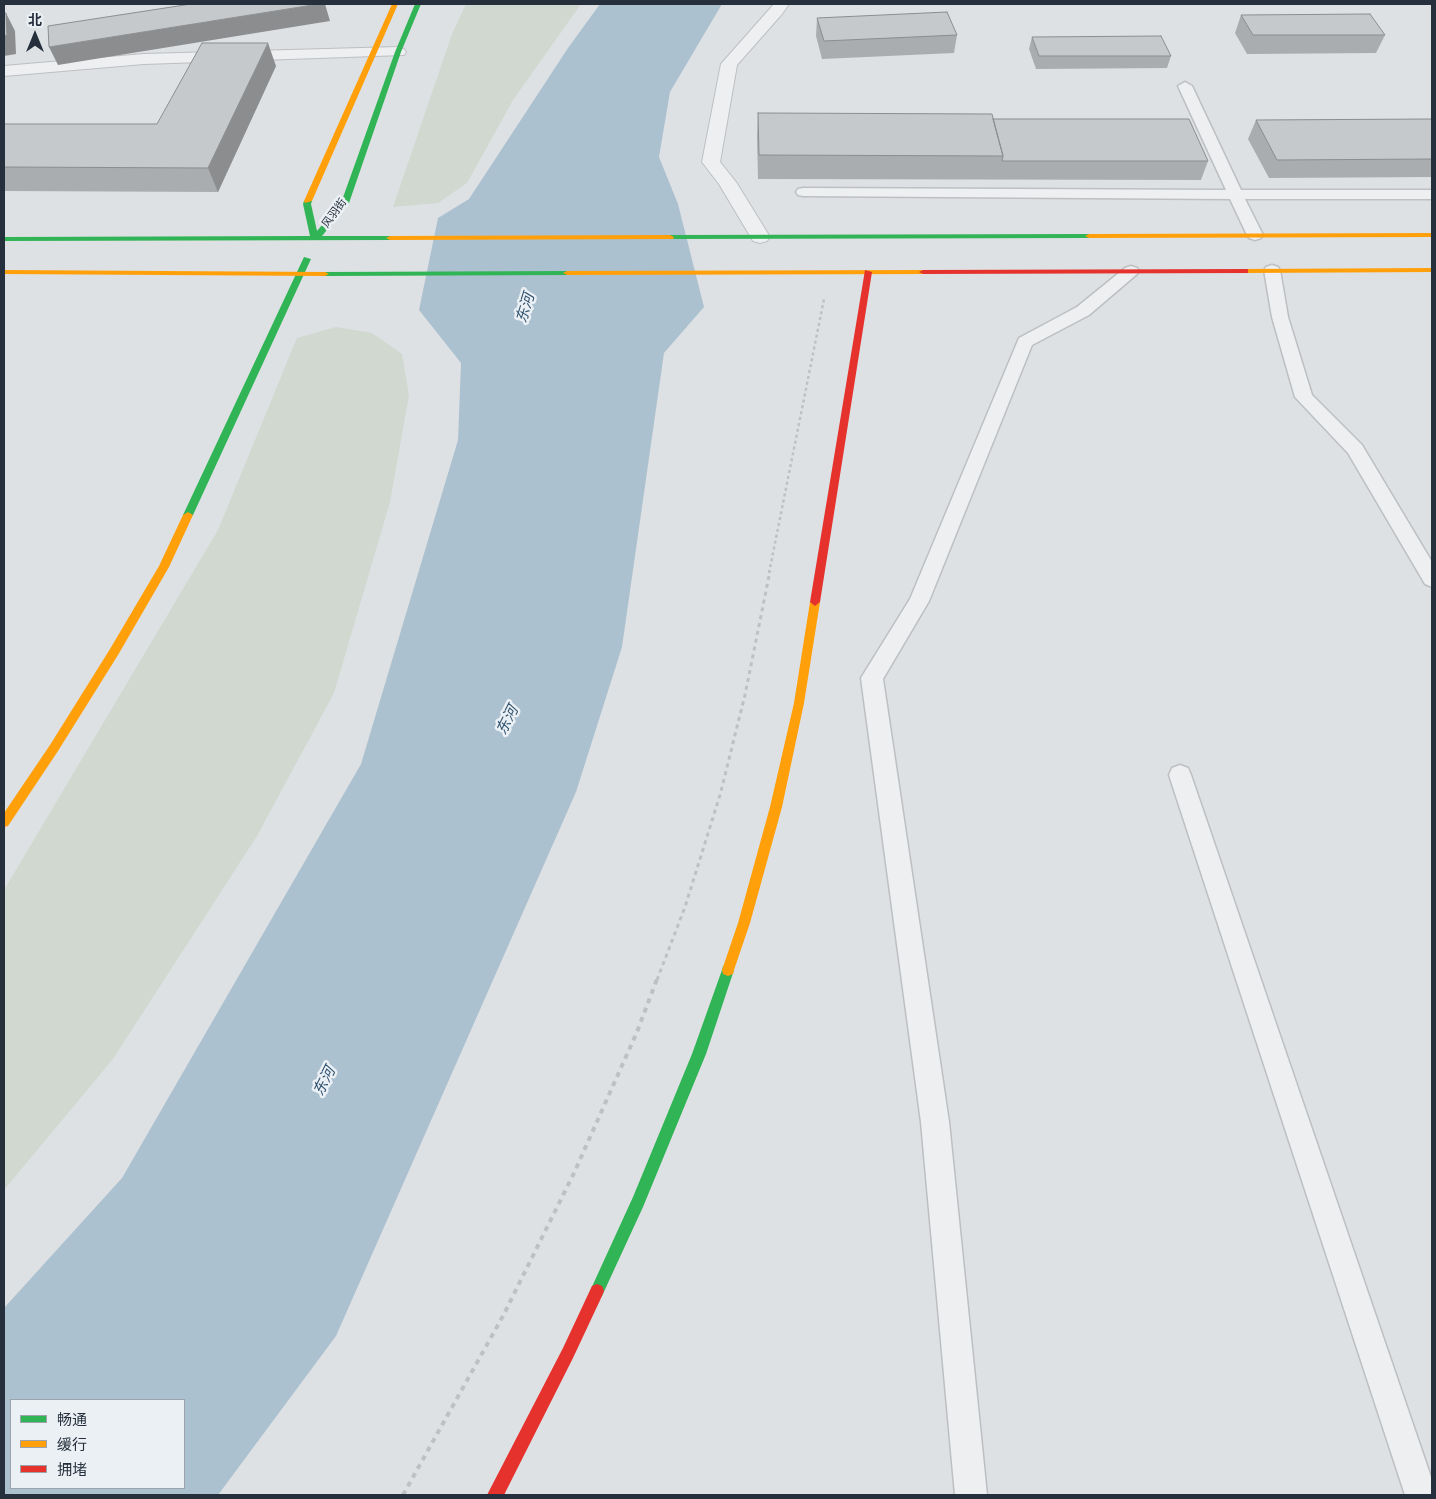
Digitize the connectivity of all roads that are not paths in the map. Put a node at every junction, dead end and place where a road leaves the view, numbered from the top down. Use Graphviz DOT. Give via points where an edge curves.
graph roads {
  1 [pos="395,4"];
  2 [pos="418,4"];
  3 [pos="781,4"];
  4 [pos="373,52"];
  5 [pos="398,52"];
  6 [pos="4,72"];
  7 [pos="1185,86"];
  8 [pos="803,192"];
  9 [pos="1234,194"];
  10 [pos="1432,195"];
  11 [pos="1255,235"];
  12 [pos="1432,235"];
  13 [pos="760,237"];
  14 [pos="4,239"];
  15 [pos="315,239"];
  16 [pos="1272,270"];
  17 [pos="1432,270"];
  18 [pos="1131,271"];
  19 [pos="4,272"];
  20 [pos="868,272"];
  21 [pos="301,274"];
  22 [pos="1432,578"];
  23 [pos="1180,775"];
  24 [pos="4,822"];
  25 [pos="495,1495"];
  26 [pos="972,1495"];
  27 [pos="1421,1495"];
  1 -- 4 [label="street, 风羽街"];
  2 -- 5 [label="street, 风羽街"];
  3 -- 13 [label="street" via="729,64 711,162"];
  4 -- 5 [label="street"];
  4 -- 6 [label="street" via="144,59"];
  4 -- 15 [label="street, 风羽街" via="307,204"];
  5 -- 15 [label="street, 风羽街" via="345,203"];
  7 -- 9 [label="lane"];
  8 -- 9 [label="lane"];
  9 -- 10 [label="lane"];
  9 -- 11 [label="lane"];
  11 -- 12 [label="street"];
  11 -- 13 [label="street"];
  13 -- 15 [label="street"];
  14 -- 15 [label="street"];
  15 -- 21 [label="street"];
  16 -- 17 [label="street"];
  16 -- 18 [label="street"];
  16 -- 22 [label="lane" via="1280,317 1304,397 1355,449"];
  18 -- 20 [label="street"];
  18 -- 26 [label="lane" via="1083,311 1025,342 919,600 872,678 935,1122"];
  19 -- 21 [label="street"];
  20 -- 21 [label="street"];
  20 -- 25 [label="street" via="799,703 776,807 744,923 699,1054 638,1202 568,1353"];
  21 -- 24 [label="street" via="164,567 54,748"];
  23 -- 27 [label="lane"];
}
